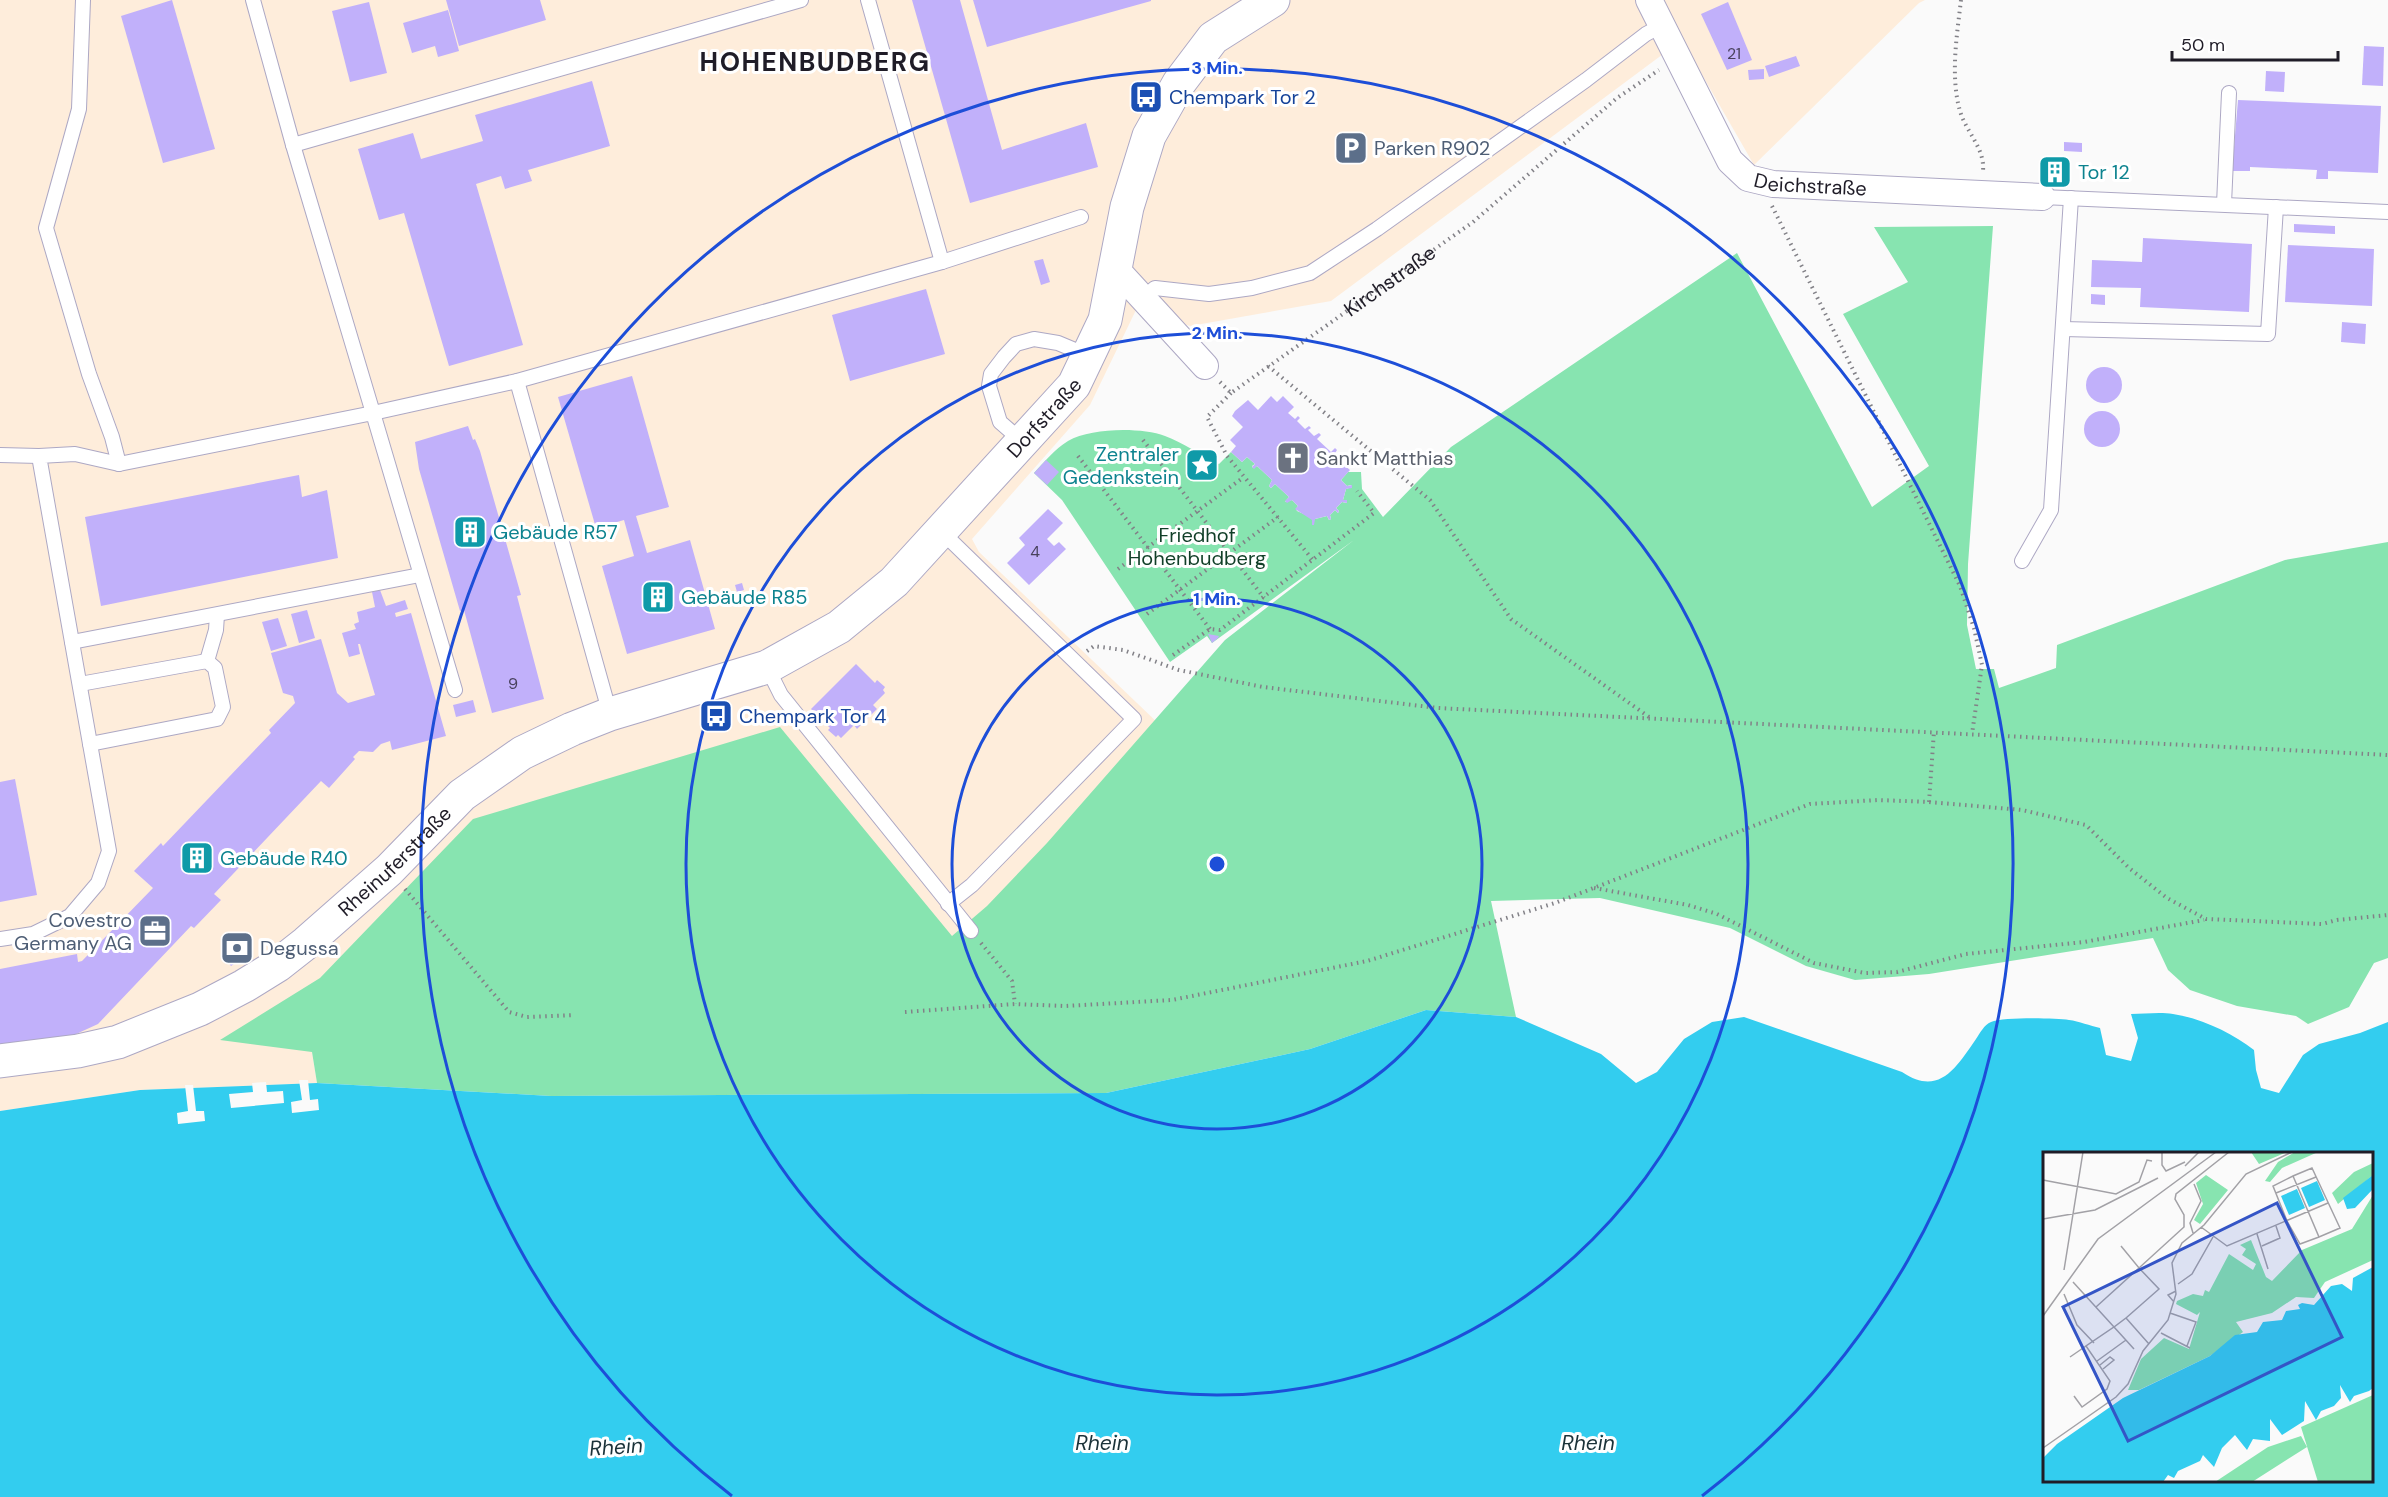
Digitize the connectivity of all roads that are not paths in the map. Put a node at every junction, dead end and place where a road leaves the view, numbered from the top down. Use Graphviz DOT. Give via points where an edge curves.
graph roads {
  1 [pos="83,0"];
  2 [pos="253,0"];
  3 [pos="801,0"];
  4 [pos="868,0"];
  5 [pos="1273,0"];
  6 [pos="1649,0"];
  7 [pos="1661,26"];
  8 [pos="2229,93"];
  9 [pos="293,146"];
  10 [pos="2042,197"];
  11 [pos="2071,198"];
  12 [pos="2224,204"];
  13 [pos="2276,207"];
  14 [pos="2388,212"];
  15 [pos="1081,217"];
  16 [pos="942,262"];
  17 [pos="1116,269"];
  18 [pos="1143,298"];
  19 [pos="2063,329"];
  20 [pos="1089,356"];
  21 [pos="1205,366"];
  22 [pos="517,381"];
  23 [pos="373,413"];
  24 [pos="1023,442"];
  25 [pos="0,455"];
  26 [pos="39,456"];
  27 [pos="119,464"];
  28 [pos="941,531"];
  29 [pos="2022,561"];
  30 [pos="420,575"];
  31 [pos="217,615"];
  32 [pos="72,642"];
  33 [pos="207,661"];
  34 [pos="767,667"];
  35 [pos="80,684"];
  36 [pos="455,690"];
  37 [pos="656,700"];
  38 [pos="610,714"];
  39 [pos="90,744"];
  40 [pos="948,904"];
  41 [pos="971,931"];
  42 [pos="0,939"];
  43 [pos="0,1061"];
  1 -- 27 [label="lane" via="79,109 46,228"];
  2 -- 9 [label="lane"];
  3 -- 9 [label="lane"];
  4 -- 16 [label="lane"];
  5 -- 17 [label="street, Dorfstraße" via="1213,38 1179,83 1149,136 1126,207"];
  6 -- 7 [label="street, Deichstraße"];
  7 -- 10 [label="street, Deichstraße" via="1730,161 1748,178 1773,184"];
  7 -- 18 [label="lane" via="1310,273 1209,294 1155,288"];
  8 -- 12 [label="lane"];
  9 -- 23 [label="lane"];
  10 -- 11 [label="lane"];
  11 -- 12 [label="lane"];
  11 -- 19 [label="lane"];
  12 -- 13 [label="lane"];
  13 -- 14 [label="lane"];
  13 -- 19 [label="lane" via="2268,334"];
  15 -- 16 [label="lane"];
  16 -- 22 [label="lane"];
  17 -- 18 [label="street"];
  17 -- 20 [label="street, Dorfstraße" via="1105,320"];
  18 -- 21 [label="street"];
  19 -- 29 [label="lane" via="2051,510"];
  20 -- 24 [label="street, Dorfstraße" via="1074,385"];
  20 -- 24 [label="lane" via="1058,343 1034,339 1017,344 1004,357 991,374 989,386 1000,422"];
  22 -- 23 [label="lane"];
  22 -- 38 [label="lane"];
  23 -- 27 [label="lane"];
  23 -- 30 [label="lane"];
  24 -- 28 [label="street, Dorfstraße"];
  25 -- 26 [label="lane"];
  26 -- 27 [label="lane" via="75,454"];
  26 -- 32 [label="lane"];
  28 -- 34 [label="street, Dorfstraße" via="894,582 839,627"];
  28 -- 40 [label="lane" via="1134,719 972,885"];
  30 -- 31 [label="lane"];
  30 -- 36 [label="lane"];
  31 -- 32 [label="lane"];
  31 -- 33 [label="lane"];
  32 -- 35 [label="lane"];
  33 -- 35 [label="lane"];
  33 -- 39 [label="lane" via="215,668 223,707 218,719"];
  34 -- 37 [label="street, Dorfstraße"];
  34 -- 40 [label="lane" via="781,695"];
  35 -- 39 [label="lane"];
  37 -- 38 [label="street, Rheinuferstraße"];
  38 -- 43 [label="street, Rheinuferstraße" via="522,753 462,795 389,870 306,943 244,986 200,1009 118,1042"];
  39 -- 42 [label="lane" via="109,851 98,883 70,916 33,934"];
  40 -- 41 [label="lane"];
}
